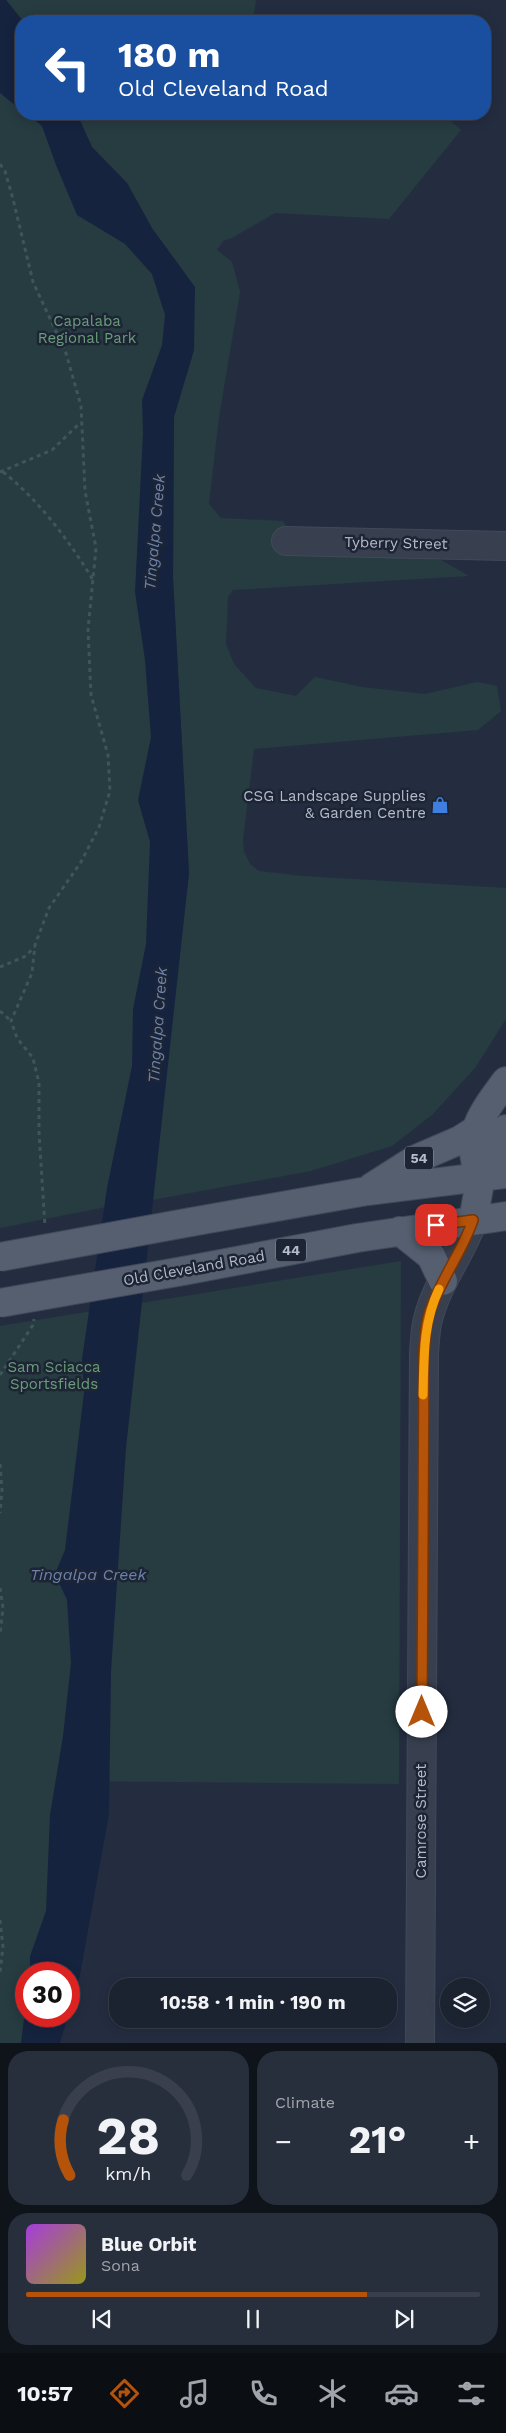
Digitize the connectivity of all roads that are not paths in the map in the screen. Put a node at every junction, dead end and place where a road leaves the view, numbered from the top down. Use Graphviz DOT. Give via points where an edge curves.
graph roads {
  1 [pos="286,540"];
  2 [pos="506,546"];
  3 [pos="506,1080"];
  4 [pos="506,1129"];
  5 [pos="474,1131"];
  6 [pos="494,1175"];
  7 [pos="367,1191"];
  8 [pos="506,1216"];
  9 [pos="473,1220"];
  10 [pos="400,1231"];
  11 [pos="0,1257"];
  12 [pos="443,1281"];
  13 [pos="0,1303"];
  14 [pos="420,2043"];
  1 -- 2 [label="street, Tyberry Street"];
  3 -- 5 [label="main road, 54"];
  4 -- 6 [label="main road" via="496,1154"];
  5 -- 6 [label="main road" via="474,1162"];
  5 -- 7 [label="main road, 54" via="416,1160"];
  6 -- 7 [label="main road"];
  6 -- 9 [label="main road"];
  7 -- 11 [label="main road, bridge"];
  8 -- 9 [label="main road, Old Cleveland Road / 44"];
  9 -- 10 [label="main road, Old Cleveland Road / 44"];
  9 -- 12 [label="street, Camrose Street"];
  10 -- 12 [label="main road" via="431,1256"];
  10 -- 13 [label="main road, Old Cleveland Road / 44, bridge"];
  12 -- 14 [label="street, Camrose Street" via="427,1321 424,1353"];
}
